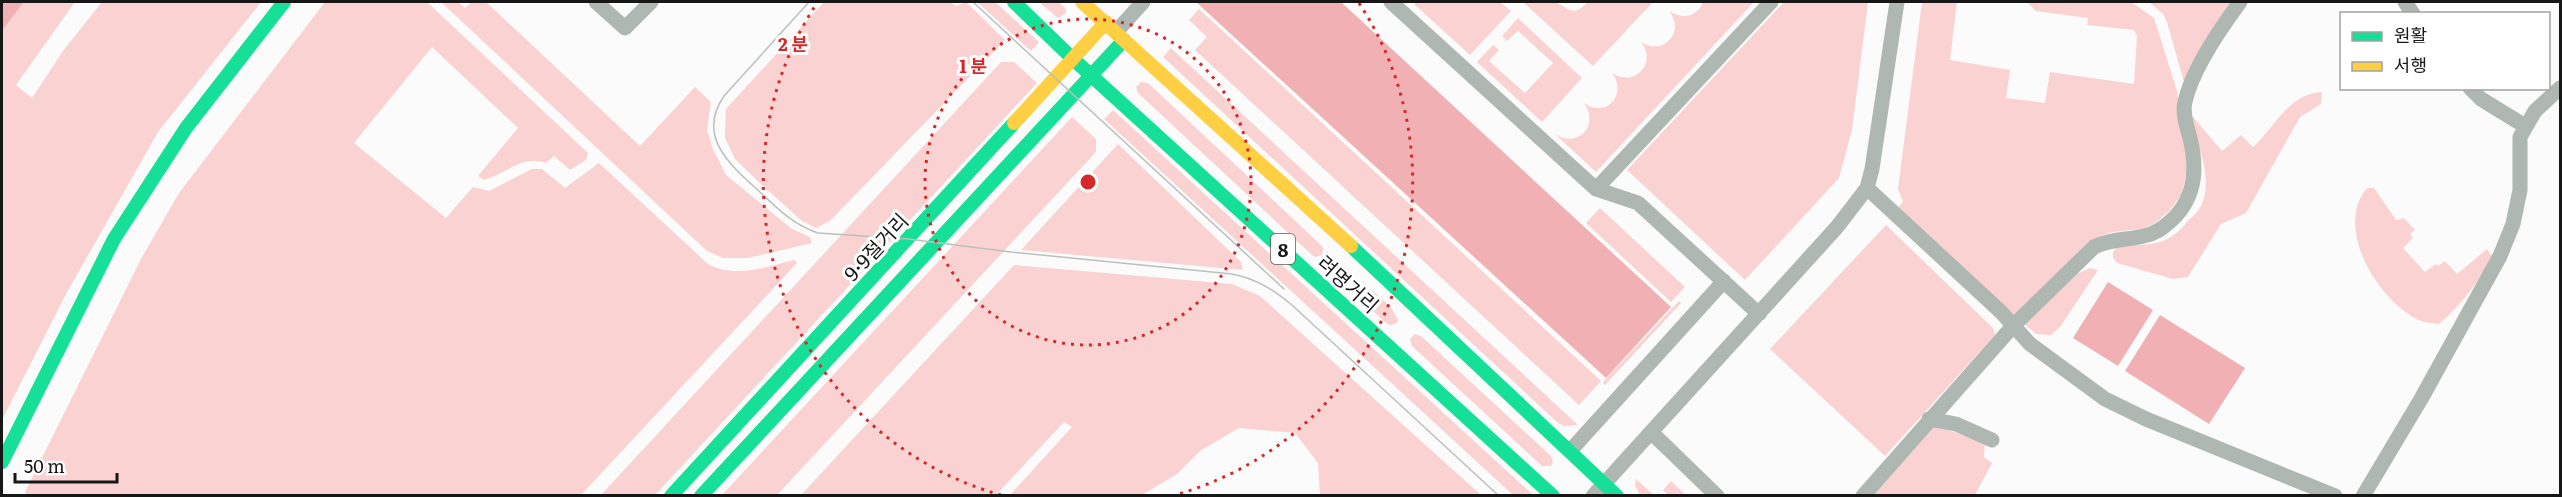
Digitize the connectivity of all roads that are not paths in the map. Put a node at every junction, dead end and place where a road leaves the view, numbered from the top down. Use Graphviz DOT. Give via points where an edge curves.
graph roads {
  1 [pos="284,2"];
  2 [pos="596,2"];
  3 [pos="651,2"];
  4 [pos="1014,2"];
  5 [pos="1082,2"];
  6 [pos="1143,2"];
  7 [pos="1391,2"];
  8 [pos="1771,2"];
  9 [pos="1897,2"];
  10 [pos="2240,2"];
  11 [pos="1115,31"];
  12 [pos="1072,58"];
  13 [pos="1091,75"];
  14 [pos="2560,88"];
  15 [pos="2472,90"];
  16 [pos="2525,126"];
  17 [pos="1867,188"];
  18 [pos="1596,189"];
  19 [pos="1724,281"];
  20 [pos="1759,314"];
  21 [pos="2013,326"];
  22 [pos="1929,419"];
  23 [pos="1651,432"];
  24 [pos="1992,440"];
  25 [pos="1570,451"];
  26 [pos="2,462"];
  27 [pos="1604,483"];
  28 [pos="671,495"];
  29 [pos="701,495"];
  30 [pos="1553,495"];
  31 [pos="1593,495"];
  32 [pos="1617,495"];
  33 [pos="1718,495"];
  34 [pos="1863,495"];
  35 [pos="2335,495"];
  36 [pos="2363,495"];
  1 -- 26 [label="main road" via="186,128 114,239"];
  2 -- 3 [label="street" via="625,28"];
  4 -- 12 [label="main road, 려명거리 / 8"];
  5 -- 11 [label="main road, 려명거리"];
  6 -- 11 [label="street"];
  7 -- 18 [label="street"];
  8 -- 18 [label="street"];
  9 -- 17 [label="street"];
  10 -- 21 [label="street" via="2203,60 2184,105 2195,160 2194,183 2188,199 2173,219 2152,234 2106,241 2094,247"];
  11 -- 12 [label="main road, 9·9절거리"];
  11 -- 13 [label="main road, 9·9절거리"];
  11 -- 25 [label="main road, 려명거리"];
  12 -- 13 [label="main road, 려명거리 / 8"];
  12 -- 28 [label="main road, 9·9절거리"];
  13 -- 29 [label="main road, 9·9절거리"];
  13 -- 30 [label="main road, 려명거리 / 8"];
  14 -- 16 [label="street"];
  15 -- 16 [label="street"];
  16 -- 36 [label="street" via="2519,149 2520,190 2513,224 2500,256"];
  17 -- 20 [label="street"];
  17 -- 21 [label="street"];
  18 -- 19 [label="street" via="1638,203"];
  19 -- 20 [label="street"];
  19 -- 25 [label="street"];
  20 -- 23 [label="street"];
  21 -- 22 [label="street"];
  21 -- 35 [label="street" via="2045,357 2105,399 2146,420"];
  22 -- 24 [label="street" via="1956,424"];
  22 -- 34 [label="street"];
  23 -- 27 [label="street"];
  23 -- 33 [label="street"];
  25 -- 27 [label="main road, 려명거리"];
  27 -- 31 [label="street"];
  27 -- 32 [label="main road, 려명거리"];
}
